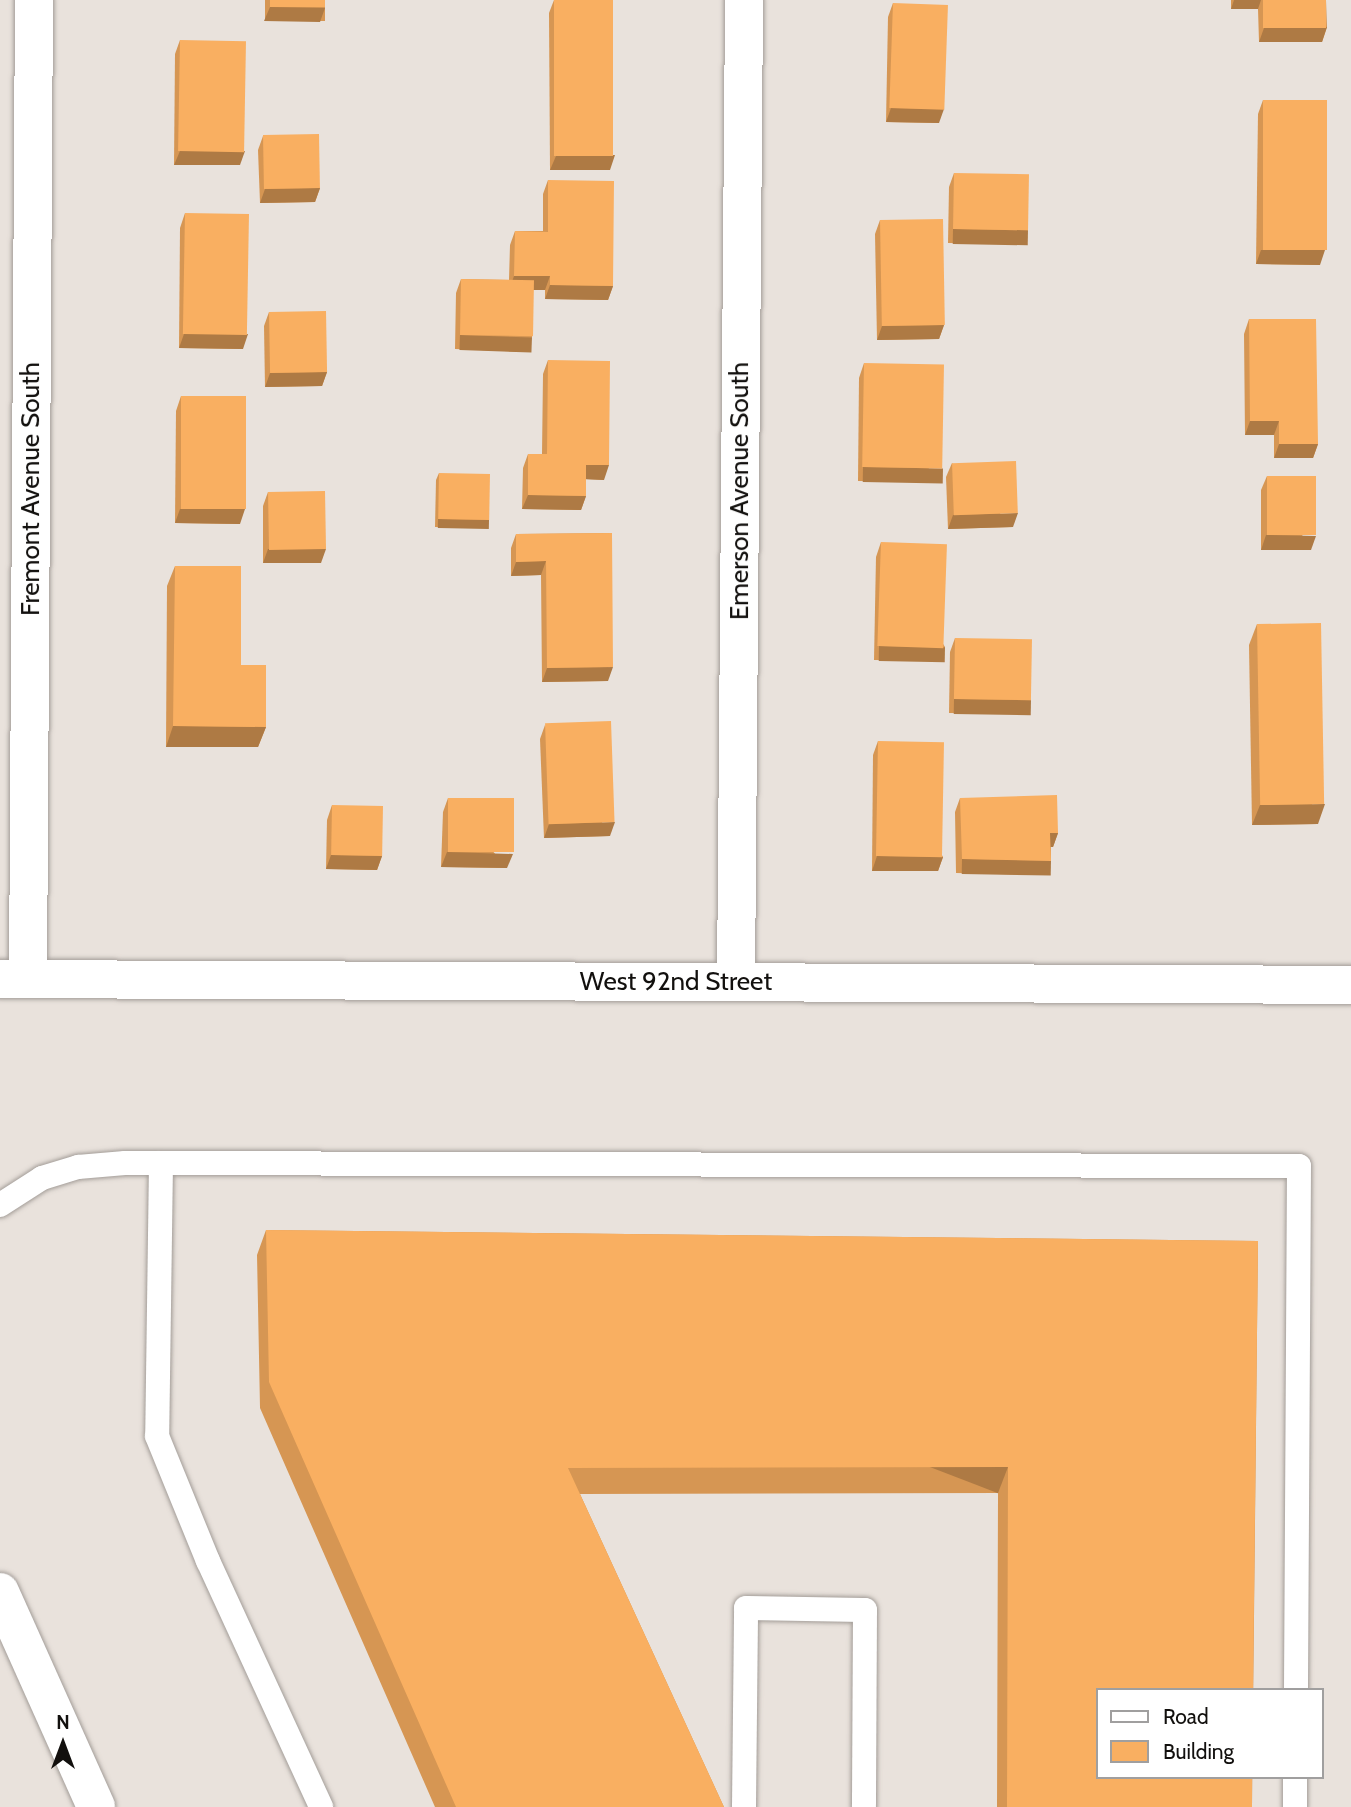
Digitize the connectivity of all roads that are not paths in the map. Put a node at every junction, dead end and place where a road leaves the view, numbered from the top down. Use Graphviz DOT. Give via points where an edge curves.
graph roads {
  1 [pos="34,0"];
  2 [pos="744,0"];
  3 [pos="14,979"];
  4 [pos="736,982"];
  5 [pos="1351,985"];
  6 [pos="161,1163"];
  7 [pos="1,1209"];
  8 [pos="0,1592"];
  9 [pos="1296,1688"];
  10 [pos="1296,1779"];
  11 [pos="96,1807"];
  12 [pos="321,1807"];
  13 [pos="744,1807"];
  14 [pos="864,1807"];
  15 [pos="1295,1807"];
  1 -- 3 [label="street, Fremont Avenue South"];
  2 -- 4 [label="street, Emerson Avenue South"];
  3 -- 4 [label="street, West 92nd Street"];
  4 -- 5 [label="street, West 92nd Street"];
  6 -- 7 [label="lane" via="78,1167 41,1178"];
  6 -- 9 [label="lane" via="1299,1166"];
  6 -- 12 [label="lane" via="157,1436 208,1561"];
  8 -- 11 [label="street"];
  10 -- 15 [label="lane"];
  13 -- 14 [label="lane" via="746,1608 865,1610"];
}
